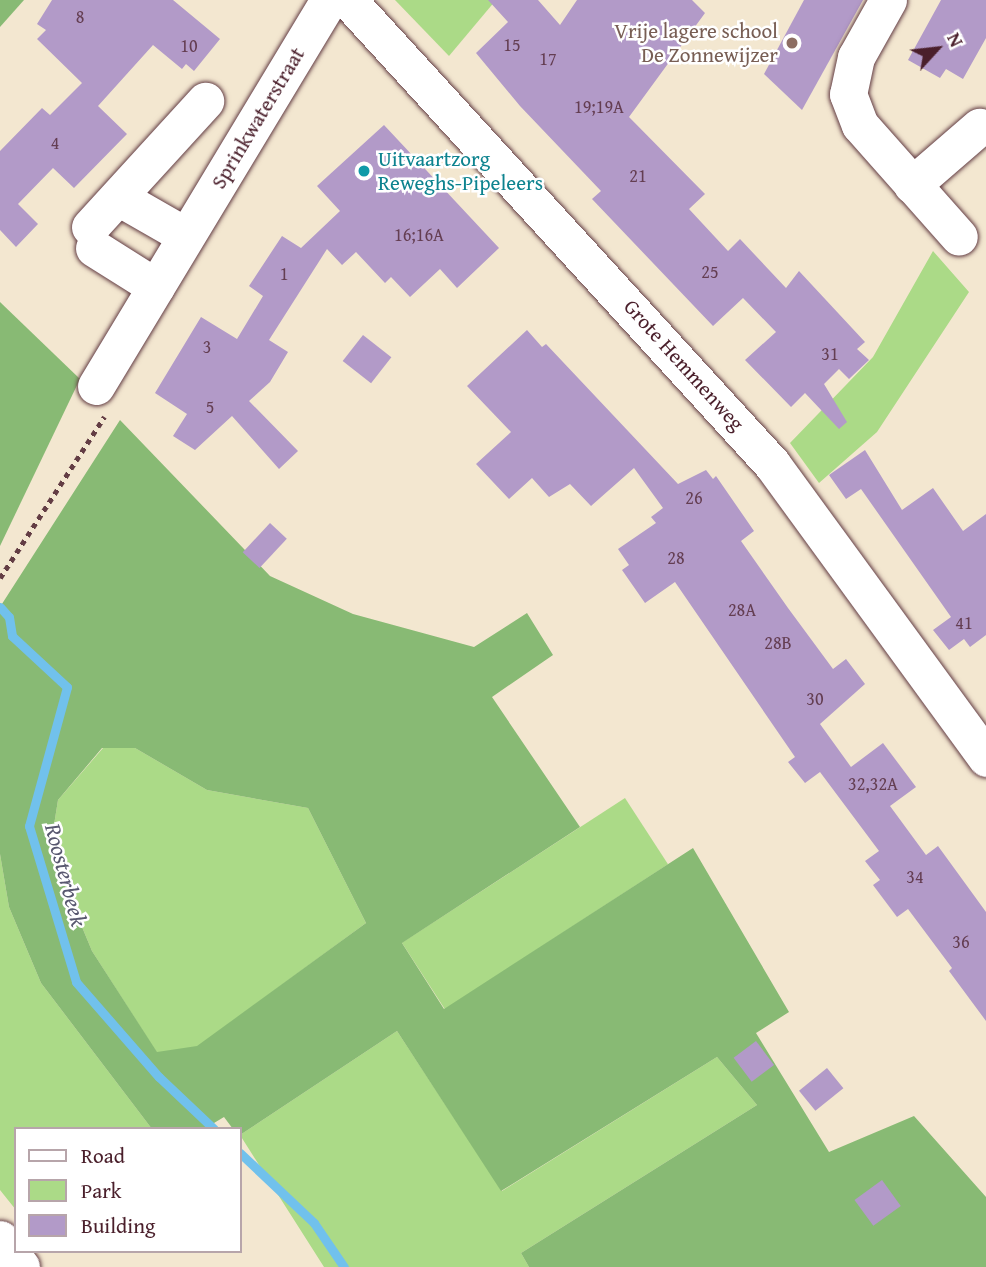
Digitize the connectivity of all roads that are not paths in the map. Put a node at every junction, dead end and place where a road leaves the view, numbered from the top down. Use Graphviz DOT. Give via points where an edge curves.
graph roads {
  1 [pos="329,0"];
  2 [pos="348,0"];
  3 [pos="888,0"];
  4 [pos="205,101"];
  5 [pos="979,127"];
  6 [pos="912,185"];
  7 [pos="117,197"];
  8 [pos="186,236"];
  9 [pos="960,237"];
  10 [pos="156,286"];
  11 [pos="96,386"];
  12 [pos="986,758"];
  13 [pos="0,1239"];
  14 [pos="21,1267"];
  1 -- 8 [label="street, Sprinkwaterstraat"];
  2 -- 12 [label="street, Grote Hemmenweg" via="772,464"];
  3 -- 6 [label="street" via="856,57 848,94 860,125"];
  4 -- 7 [label="street"];
  5 -- 6 [label="street"];
  6 -- 9 [label="street"];
  7 -- 8 [label="street"];
  7 -- 10 [label="street" via="92,238"];
  8 -- 10 [label="street, Sprinkwaterstraat"];
  10 -- 11 [label="street, Sprinkwaterstraat"];
  13 -- 14 [label="street"];
}
